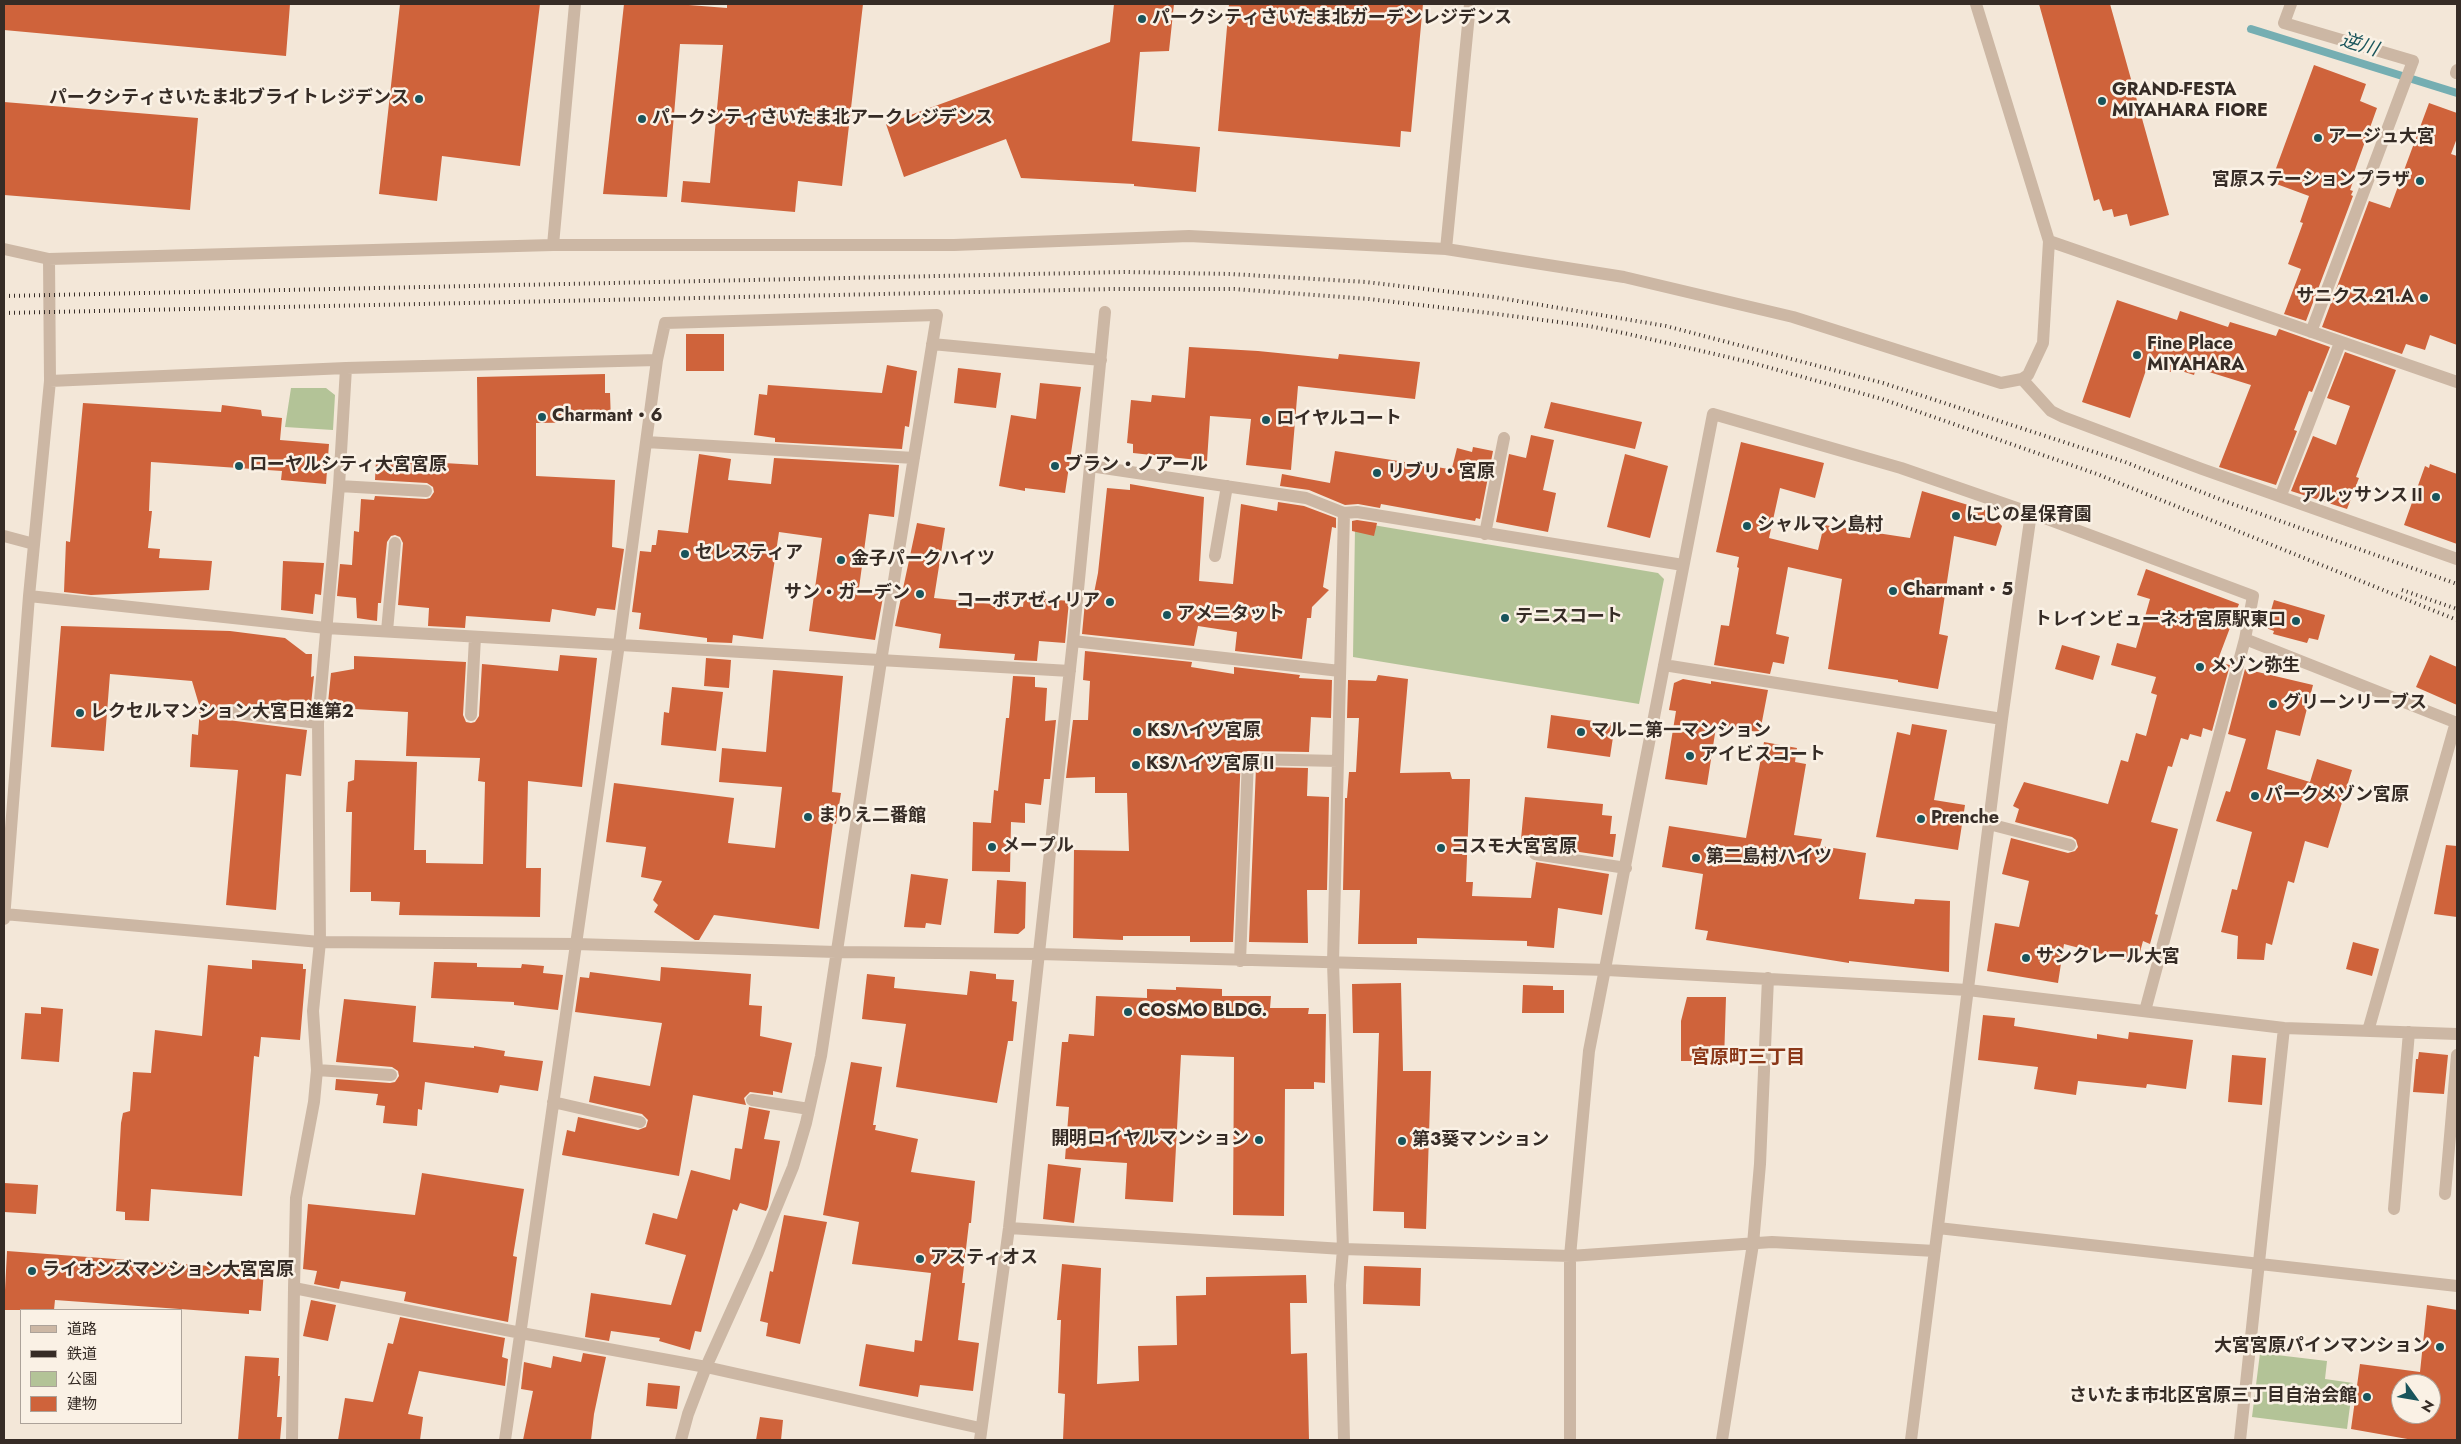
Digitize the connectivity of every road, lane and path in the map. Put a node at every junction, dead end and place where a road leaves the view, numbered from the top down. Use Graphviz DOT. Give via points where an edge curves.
graph roads {
  1 [pos="575,4"];
  2 [pos="1470,4"];
  3 [pos="1976,4"];
  4 [pos="2291,4"];
  5 [pos="2049,241"];
  6 [pos="553,245"];
  7 [pos="1446,249"];
  8 [pos="4,250"];
  9 [pos="50,259"];
  10 [pos="1105,312"];
  11 [pos="2311,332"];
  12 [pos="2340,343"];
  13 [pos="932,344"];
  14 [pos="657,360"];
  15 [pos="1101,360"];
  16 [pos="346,368"];
  17 [pos="2022,379"];
  18 [pos="50,381"];
  19 [pos="2457,382"];
  20 [pos="1504,438"];
  21 [pos="646,442"];
  22 [pos="914,458"];
  23 [pos="1090,466"];
  24 [pos="339,486"];
  25 [pos="1227,486"];
  26 [pos="426,491"];
  27 [pos="2281,496"];
  28 [pos="1344,513"];
  29 [pos="2031,514"];
  30 [pos="1485,534"];
  31 [pos="4,536"];
  32 [pos="395,543"];
  33 [pos="34,544"];
  34 [pos="1215,556"];
  35 [pos="2457,559"];
  36 [pos="1683,565"];
  37 [pos="29,596"];
  38 [pos="326,628"];
  39 [pos="387,631"];
  40 [pos="475,636"];
  41 [pos="2245,639"];
  42 [pos="1073,641"];
  43 [pos="618,644"];
  44 [pos="881,661"];
  45 [pos="1664,665"];
  46 [pos="1070,671"];
  47 [pos="1340,671"];
  48 [pos="229,712"];
  49 [pos="471,715"];
  50 [pos="2002,719"];
  51 [pos="318,722"];
  52 [pos="2457,723"];
  53 [pos="1338,761"];
  54 [pos="1989,824"];
  55 [pos="2070,845"];
  56 [pos="1535,854"];
  57 [pos="1626,868"];
  58 [pos="4,914"];
  59 [pos="4,919"];
  60 [pos="320,942"];
  61 [pos="576,944"];
  62 [pos="836,952"];
  63 [pos="1039,954"];
  64 [pos="1240,960"];
  65 [pos="1333,963"];
  66 [pos="1607,970"];
  67 [pos="1768,978"];
  68 [pos="1968,990"];
  69 [pos="2145,1011"];
  70 [pos="2284,1028"];
  71 [pos="2368,1031"];
  72 [pos="2409,1032"];
  73 [pos="2457,1034"];
  74 [pos="2457,1055"];
  75 [pos="317,1070"];
  76 [pos="391,1075"];
  77 [pos="752,1100"];
  78 [pos="553,1102"];
  79 [pos="809,1110"];
  80 [pos="640,1122"];
  81 [pos="2445,1194"];
  82 [pos="2394,1209"];
  83 [pos="1009,1228"];
  84 [pos="1938,1228"];
  85 [pos="1753,1244"];
  86 [pos="1343,1248"];
  87 [pos="1935,1251"];
  88 [pos="1570,1256"];
  89 [pos="2258,1264"];
  90 [pos="2457,1286"];
  91 [pos="294,1288"];
  92 [pos="520,1334"];
  93 [pos="706,1367"];
  94 [pos="980,1434"];
  95 [pos="292,1440"];
  96 [pos="505,1440"];
  97 [pos="681,1440"];
  98 [pos="1344,1440"];
  99 [pos="1570,1440"];
  100 [pos="1722,1440"];
  101 [pos="1912,1440"];
  102 [pos="2240,1440"];
  1 -- 6 [label="street"];
  2 -- 7 [label="street"];
  3 -- 5 [label="street"];
  4 -- 11 [label="street" via="2284,23 2413,61"];
  5 -- 11 [label="street"];
  5 -- 17 [label="street" via="2043,343 2028,375"];
  6 -- 7 [label="street" via="954,245 1189,236"];
  6 -- 9 [label="street"];
  7 -- 17 [label="street" via="1624,278 1793,317 2000,383"];
  8 -- 9 [label="street"];
  9 -- 18 [label="street"];
  10 -- 15 [label="street"];
  11 -- 12 [label="street"];
  12 -- 19 [label="street"];
  12 -- 27 [label="street"];
  13 -- 14 [label="street" via="937,315 665,324"];
  13 -- 15 [label="street"];
  13 -- 22 [label="street"];
  14 -- 16 [label="street"];
  14 -- 21 [label="street"];
  15 -- 23 [label="street"];
  16 -- 18 [label="street"];
  16 -- 24 [label="street"];
  17 -- 27 [label="street" via="2050,411 2063,417"];
  18 -- 33 [label="street"];
  20 -- 30 [label="street"];
  21 -- 22 [label="street"];
  21 -- 43 [label="street"];
  22 -- 44 [label="street"];
  23 -- 25 [label="street"];
  23 -- 42 [label="street"];
  24 -- 26 [label="street"];
  24 -- 38 [label="street"];
  25 -- 28 [label="street" via="1306,498"];
  25 -- 34 [label="street"];
  27 -- 35 [label="street"];
  28 -- 30 [label="street" via="1357,512"];
  28 -- 47 [label="street"];
  29 -- 36 [label="street" via="1901,468 1713,414"];
  29 -- 41 [label="street" via="2253,596"];
  29 -- 50 [label="street"];
  30 -- 36 [label="street"];
  31 -- 33 [label="street"];
  32 -- 39 [label="street"];
  33 -- 37 [label="street"];
  36 -- 45 [label="street"];
  37 -- 38 [label="street"];
  37 -- 58 [label="street"];
  38 -- 39 [label="street"];
  38 -- 51 [label="street"];
  39 -- 40 [label="street"];
  40 -- 43 [label="street"];
  40 -- 49 [label="street"];
  41 -- 52 [label="street"];
  41 -- 69 [label="street"];
  42 -- 46 [label="street"];
  42 -- 47 [label="street"];
  43 -- 44 [label="street"];
  43 -- 61 [label="street"];
  44 -- 46 [label="street"];
  44 -- 62 [label="street"];
  45 -- 50 [label="street"];
  45 -- 57 [label="street"];
  46 -- 63 [label="street"];
  47 -- 53 [label="street"];
  48 -- 51 [label="street"];
  50 -- 54 [label="street"];
  51 -- 60 [label="street"];
  52 -- 71 [label="street"];
  53 -- 64 [label="street" via="1248,759"];
  53 -- 65 [label="street"];
  54 -- 55 [label="street"];
  54 -- 68 [label="street"];
  56 -- 57 [label="street"];
  57 -- 66 [label="street"];
  58 -- 59 [label="street"];
  58 -- 60 [label="street"];
  60 -- 61 [label="street"];
  60 -- 75 [label="street" via="313,1011"];
  61 -- 62 [label="street"];
  61 -- 78 [label="street"];
  62 -- 63 [label="street"];
  62 -- 79 [label="street" via="821,1056"];
  63 -- 64 [label="street"];
  63 -- 83 [label="street"];
  64 -- 65 [label="street"];
  65 -- 66 [label="street"];
  65 -- 86 [label="street"];
  66 -- 67 [label="street"];
  66 -- 88 [label="street" via="1589,1051"];
  67 -- 68 [label="street"];
  67 -- 85 [label="street"];
  68 -- 69 [label="street"];
  68 -- 84 [label="street"];
  69 -- 70 [label="street"];
  70 -- 71 [label="street"];
  70 -- 89 [label="street"];
  71 -- 72 [label="street"];
  72 -- 73 [label="street"];
  72 -- 82 [label="street"];
  74 -- 81 [label="street"];
  75 -- 76 [label="street"];
  75 -- 91 [label="street" via="296,1198"];
  77 -- 79 [label="street"];
  78 -- 80 [label="street"];
  78 -- 92 [label="street"];
  79 -- 93 [label="street" via="793,1167"];
  83 -- 86 [label="street"];
  83 -- 94 [label="street"];
  84 -- 87 [label="street"];
  84 -- 89 [label="street"];
  85 -- 87 [label="street" via="1772,1242"];
  85 -- 88 [label="street"];
  85 -- 100 [label="street"];
  86 -- 88 [label="street"];
  86 -- 98 [label="street" via="1340,1285"];
  87 -- 101 [label="street"];
  88 -- 99 [label="street"];
  89 -- 90 [label="street"];
  89 -- 102 [label="street"];
  91 -- 92 [label="street"];
  91 -- 95 [label="street"];
  92 -- 93 [label="street"];
  92 -- 96 [label="street"];
  93 -- 94 [label="street"];
  93 -- 97 [label="street"];
}
